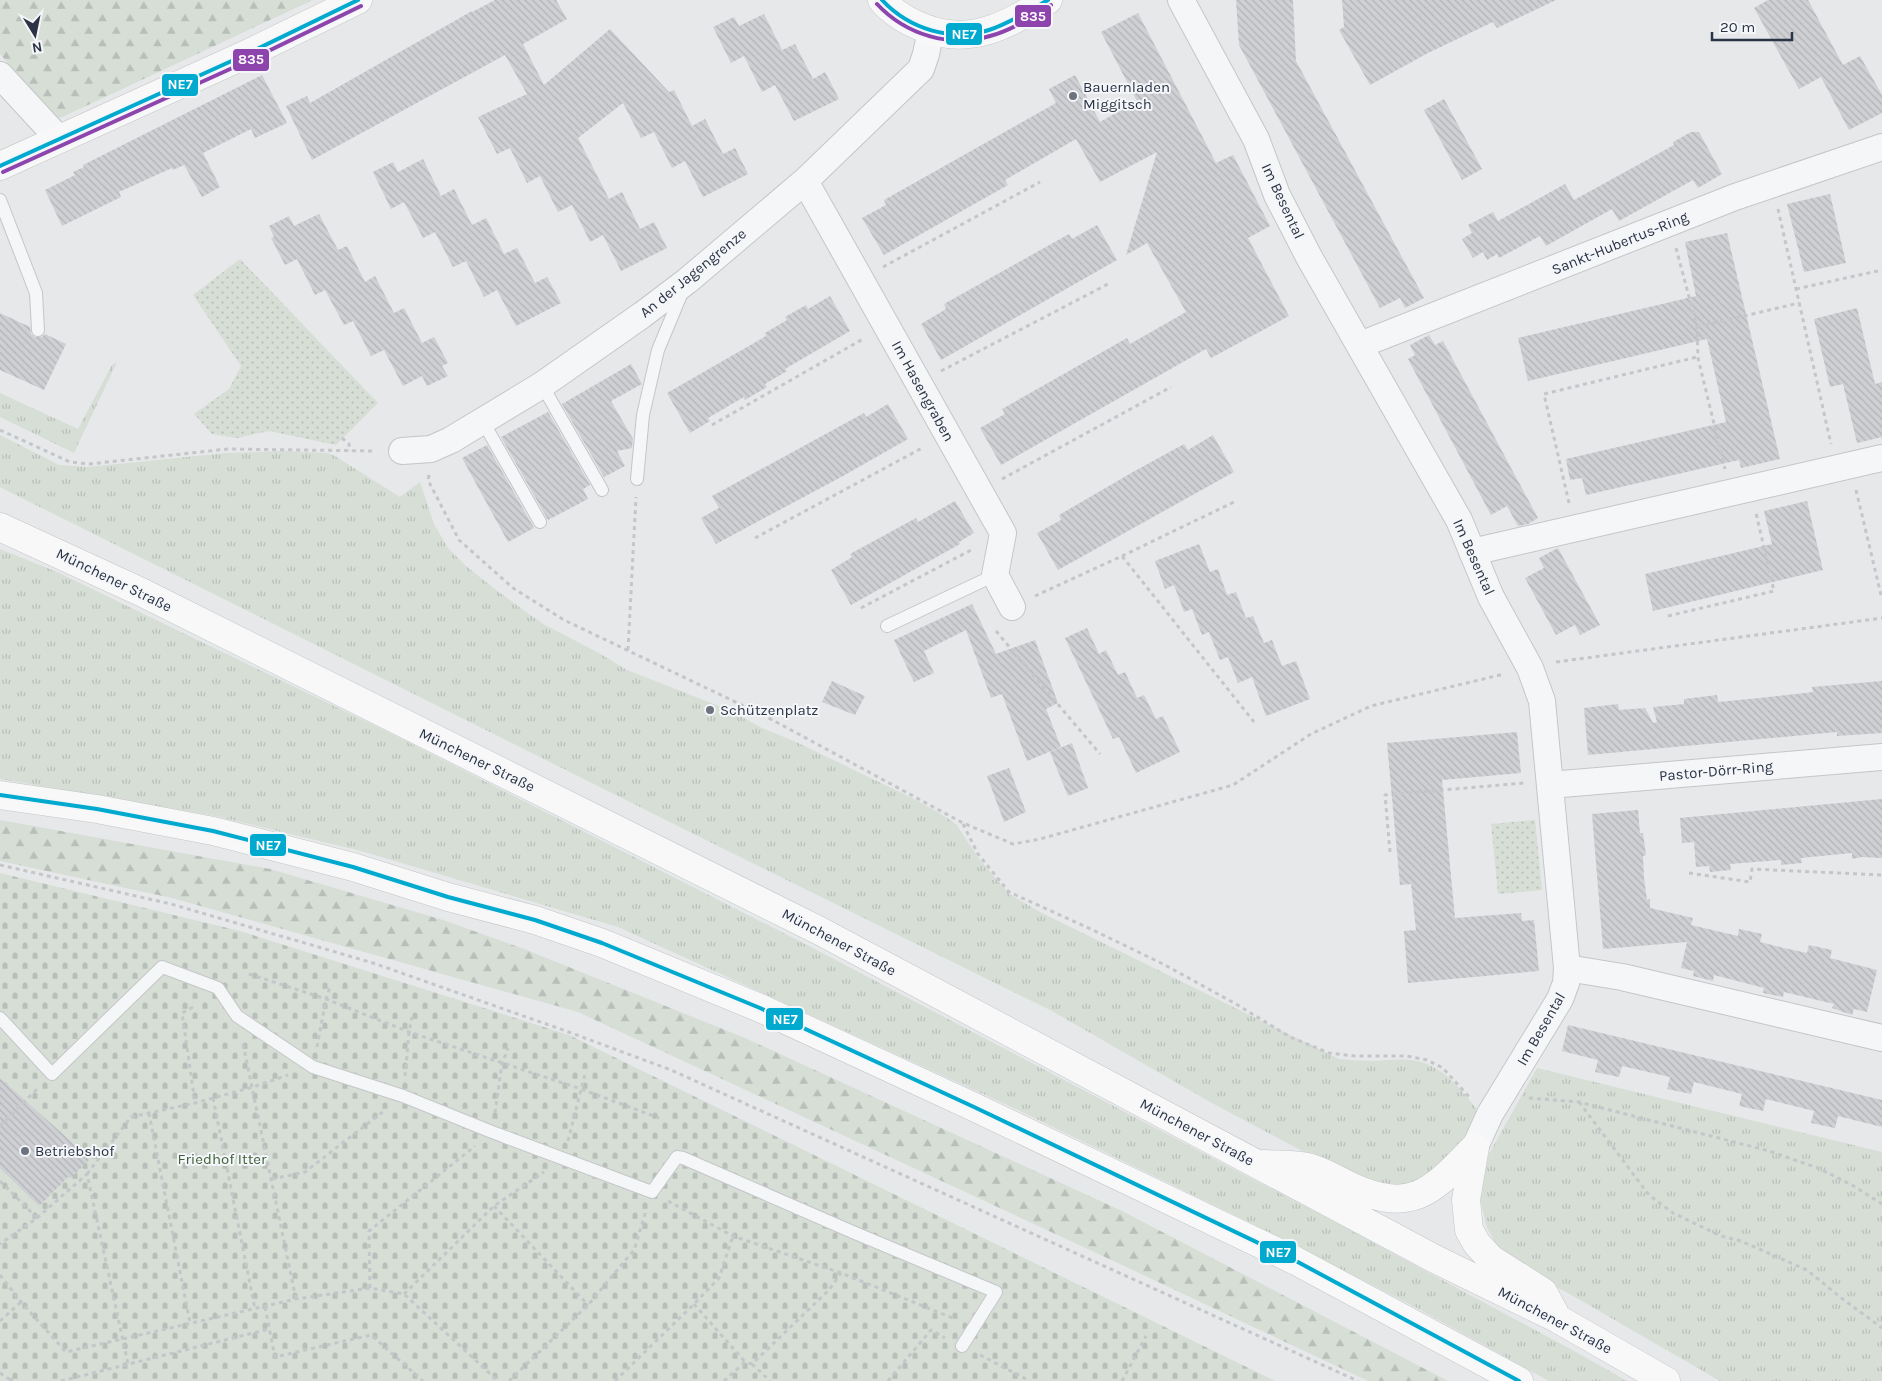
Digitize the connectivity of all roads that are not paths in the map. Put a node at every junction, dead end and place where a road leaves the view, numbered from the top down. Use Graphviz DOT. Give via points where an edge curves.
graph roads {
  1 [pos="358,0"];
  2 [pos="882,0"];
  3 [pos="1048,0"];
  4 [pos="1181,0"];
  5 [pos="931,30"];
  6 [pos="0,75"];
  7 [pos="59,139"];
  8 [pos="1882,148"];
  9 [pos="0,166"];
  10 [pos="805,181"];
  11 [pos="0,200"];
  12 [pos="686,281"];
  13 [pos="38,330"];
  14 [pos="1360,345"];
  15 [pos="542,386"];
  16 [pos="482,420"];
  17 [pos="402,452"];
  18 [pos="1882,458"];
  19 [pos="637,479"];
  20 [pos="602,490"];
  21 [pos="540,522"];
  22 [pos="0,526"];
  23 [pos="1472,552"];
  24 [pos="996,575"];
  25 [pos="1012,607"];
  26 [pos="887,626"];
  27 [pos="1882,757"];
  28 [pos="1550,783"];
  29 [pos="0,795"];
  30 [pos="1567,968"];
  31 [pos="0,1018"];
  32 [pos="1882,1038"];
  33 [pos="1475,1147"];
  34 [pos="1256,1164"];
  35 [pos="1558,1319"];
  36 [pos="962,1346"];
  37 [pos="1519,1381"];
  38 [pos="1666,1381"];
  1 -- 7 [label="main road"];
  2 -- 5 [label="main road" via="907,20"];
  3 -- 5 [label="main road" via="1023,15 978,33 962,36"];
  4 -- 14 [label="street, Im Besental" via="1256,139 1277,195"];
  5 -- 10 [label="street, An der Jagengrenze" via="920,69"];
  6 -- 7 [label="street"];
  7 -- 9 [label="main road"];
  8 -- 14 [label="street, Sankt-Hubertus-Ring" via="1773,184"];
  10 -- 12 [label="street, An der Jagengrenze"];
  10 -- 24 [label="street, Im Hasengraben" via="1002,533"];
  11 -- 13 [label="lane" via="36,293"];
  12 -- 15 [label="street, An der Jagengrenze"];
  12 -- 19 [label="lane" via="658,350 643,415"];
  14 -- 23 [label="street, Im Besental" via="1459,520"];
  15 -- 16 [label="street, An der Jagengrenze"];
  15 -- 20 [label="lane"];
  16 -- 17 [label="street, An der Jagengrenze" via="431,449"];
  16 -- 21 [label="lane"];
  18 -- 23 [label="street"];
  22 -- 34 [label="main road, Münchener Straße" via="150,597 818,930"];
  23 -- 28 [label="street, Im Besental" via="1491,598 1530,668 1542,701"];
  24 -- 25 [label="street"];
  24 -- 26 [label="lane"];
  27 -- 28 [label="street, Pastor-Dörr-Ring"];
  28 -- 30 [label="street, Im Besental"];
  29 -- 37 [label="main road" via="213,831 353,867 602,943 760,1008 974,1107 1296,1261"];
  30 -- 32 [label="street" via="1622,977"];
  30 -- 33 [label="street, Im Besental" via="1560,999 1496,1105"];
  31 -- 36 [label="lane" via="52,1074 162,967 218,988 237,1016 313,1067 403,1096 652,1192 678,1157 683,1158 996,1292"];
  33 -- 34 [label="main road" via="1441,1181 1414,1197 1370,1195 1308,1167"];
  33 -- 35 [label="main road" via="1466,1200 1469,1230 1490,1259 1543,1292"];
  34 -- 35 [label="main road, Münchener Straße" via="1437,1260"];
  35 -- 38 [label="main road, Münchener Straße"];
}
